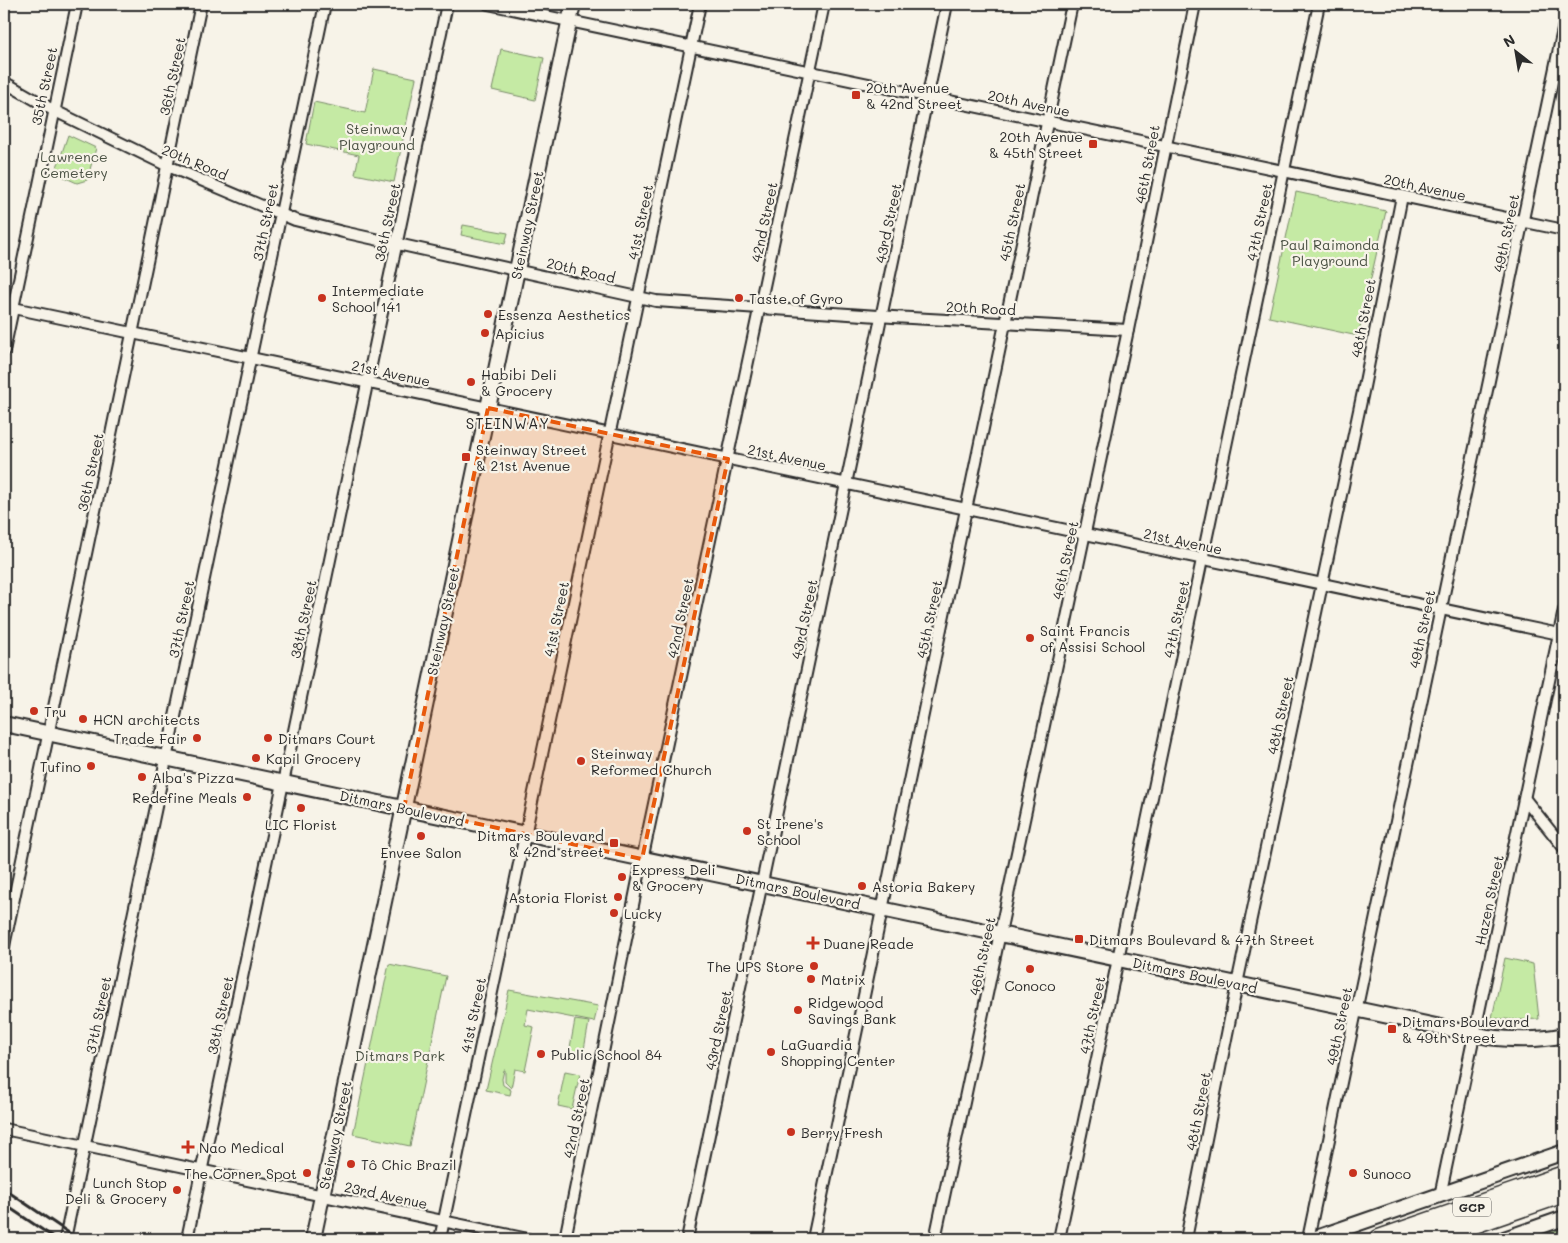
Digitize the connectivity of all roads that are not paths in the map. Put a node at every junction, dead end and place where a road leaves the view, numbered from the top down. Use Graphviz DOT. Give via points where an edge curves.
graph roads {
  1 [pos="77,4"];
  2 [pos="201,4"];
  3 [pos="325,4"];
  4 [pos="447,4"];
  5 [pos="488,4"];
  6 [pos="573,4"];
  7 [pos="700,4"];
  8 [pos="824,4"];
  9 [pos="947,4"];
  10 [pos="1072,4"];
  11 [pos="1195,4"];
  12 [pos="1319,4"];
  13 [pos="570,21"];
  14 [pos="1564,25"];
  15 [pos="691,46"];
  16 [pos="809,71"];
  17 [pos="4,82"];
  18 [pos="928,96"];
  19 [pos="53,110"];
  20 [pos="1047,121"];
  21 [pos="1166,146"];
  22 [pos="168,166"];
  23 [pos="1284,171"];
  24 [pos="1402,196"];
  25 [pos="280,213"];
  26 [pos="1522,222"];
  27 [pos="1564,230"];
  28 [pos="397,244"];
  29 [pos="517,270"];
  30 [pos="638,297"];
  31 [pos="8,307"];
  32 [pos="760,309"];
  33 [pos="883,317"];
  34 [pos="1005,323"];
  35 [pos="1128,330"];
  36 [pos="133,333"];
  37 [pos="4,351"];
  38 [pos="250,358"];
  39 [pos="366,382"];
  40 [pos="488,408"];
  41 [pos="609,434"];
  42 [pos="728,459"];
  43 [pos="847,483"];
  44 [pos="966,509"];
  45 [pos="1085,534"];
  46 [pos="1202,559"];
  47 [pos="1322,584"];
  48 [pos="1441,609"];
  49 [pos="1564,610"];
  50 [pos="1562,635"];
  51 [pos="1564,652"];
  52 [pos="4,724"];
  53 [pos="49,734"];
  54 [pos="166,758"];
  55 [pos="283,783"];
  56 [pos="1525,799"];
  57 [pos="404,808"];
  58 [pos="525,834"];
  59 [pos="1564,848"];
  60 [pos="642,859"];
  61 [pos="762,884"];
  62 [pos="882,909"];
  63 [pos="1000,934"];
  64 [pos="4,946"];
  65 [pos="1118,959"];
  66 [pos="1237,984"];
  67 [pos="1357,1009"];
  68 [pos="1475,1034"];
  69 [pos="1564,1035"];
  70 [pos="4,1129"];
  71 [pos="85,1146"];
  72 [pos="1564,1152"];
  73 [pos="201,1170"];
  74 [pos="1564,1175"];
  75 [pos="1564,1193"];
  76 [pos="322,1196"];
  77 [pos="1440,1196"];
  78 [pos="1564,1218"];
  79 [pos="444,1222"];
  80 [pos="65,1239"];
  81 [pos="186,1239"];
  82 [pos="313,1239"];
  83 [pos="440,1239"];
  84 [pos="528,1239"];
  85 [pos="565,1239"];
  86 [pos="687,1239"];
  87 [pos="813,1239"];
  88 [pos="935,1239"];
  89 [pos="1059,1239"];
  90 [pos="1186,1239"];
  91 [pos="1308,1239"];
  92 [pos="1312,1239"];
  93 [pos="1379,1239"];
  94 [pos="1431,1239"];
  95 [pos="1504,1239"];
  1 -- 19 [label="street, 35th Street"];
  2 -- 22 [label="street, 36th Street"];
  3 -- 25 [label="street, 37th Street"];
  4 -- 28 [label="street, 38th Street"];
  5 -- 13 [label="street, 20th Avenue"];
  6 -- 13 [label="street, Steinway Street"];
  7 -- 15 [label="street, 41st Street"];
  8 -- 16 [label="street, 42nd Street"];
  9 -- 18 [label="street, 43rd Street"];
  10 -- 20 [label="street, 45th Street"];
  11 -- 21 [label="street, 46th Street"];
  12 -- 23 [label="street, 47th Street"];
  13 -- 15 [label="street, 20th Avenue"];
  13 -- 29 [label="street, Steinway Street"];
  14 -- 26 [label="street, 49th Street"];
  15 -- 16 [label="street, 20th Avenue"];
  15 -- 30 [label="street, 41st Street"];
  16 -- 18 [label="street, 20th Avenue"];
  16 -- 32 [label="street, 42nd Street"];
  17 -- 19 [label="street, 20th Road"];
  18 -- 20 [label="street, 20th Avenue"];
  18 -- 33 [label="street, 43rd Street"];
  19 -- 22 [label="street, 20th Road"];
  19 -- 31 [label="street, 35th Street"];
  20 -- 21 [label="street, 20th Avenue"];
  20 -- 34 [label="street, 45th Street"];
  21 -- 23 [label="street, 20th Avenue"];
  21 -- 35 [label="street, 46th Street"];
  22 -- 25 [label="street, 20th Road"];
  22 -- 36 [label="street, 36th Street"];
  23 -- 24 [label="street, 20th Avenue"];
  23 -- 46 [label="street, 47th Street"];
  24 -- 26 [label="street, 20th Avenue"];
  24 -- 47 [label="street, 48th Street"];
  25 -- 28 [label="street, 20th Road" via="304,222"];
  25 -- 38 [label="street, 37th Street"];
  26 -- 27 [label="street, 20th Avenue"];
  26 -- 48 [label="street, 49th Street"];
  28 -- 29 [label="street, 20th Road"];
  28 -- 39 [label="street, 38th Street"];
  29 -- 30 [label="street, 20th Road"];
  29 -- 40 [label="street, Steinway Street"];
  30 -- 32 [label="street, 20th Road"];
  30 -- 41 [label="street, 41st Street"];
  31 -- 36 [label="street, 21st Avenue"];
  31 -- 37 [label="street, 35th Street"];
  32 -- 33 [label="street, 20th Road"];
  32 -- 42 [label="street, 42nd Street"];
  33 -- 34 [label="street, 20th Road"];
  33 -- 43 [label="street, 43rd Street"];
  34 -- 35 [label="street, 20th Road"];
  34 -- 44 [label="street, 45th Street"];
  35 -- 45 [label="street, 46th Street"];
  36 -- 38 [label="street, 21st Avenue"];
  36 -- 53 [label="street, 36th Street"];
  38 -- 39 [label="street, 21st Avenue"];
  38 -- 54 [label="street, 37th Street"];
  39 -- 40 [label="street, 21st Avenue"];
  39 -- 55 [label="street, 38th Street"];
  40 -- 41 [label="street, 21st Avenue"];
  40 -- 57 [label="street, Steinway Street"];
  41 -- 42 [label="street, 21st Avenue"];
  41 -- 58 [label="street, 41st Street"];
  42 -- 43 [label="street, 21st Avenue"];
  42 -- 60 [label="street, 42nd Street"];
  43 -- 44 [label="street, 21st Avenue"];
  43 -- 61 [label="street, 43rd Street"];
  44 -- 45 [label="street, 21st Avenue"];
  44 -- 62 [label="street, 45th Street"];
  45 -- 46 [label="street, 21st Avenue"];
  45 -- 63 [label="street, 46th Street"];
  46 -- 47 [label="street, 21st Avenue"];
  46 -- 65 [label="street, 47th Street"];
  47 -- 48 [label="street, 21st Avenue"];
  47 -- 66 [label="street, 48th Street"];
  48 -- 50 [label="street, 21st Avenue"];
  48 -- 67 [label="street, 49th Street"];
  49 -- 50 [label="street, Hazen Street"];
  50 -- 51 [label="street"];
  50 -- 56 [label="street, Hazen Street"];
  52 -- 53 [label="street, Ditmars Boulevard"];
  53 -- 54 [label="street, Ditmars Boulevard"];
  53 -- 64 [label="street, 36th Street"];
  54 -- 55 [label="street, Ditmars Boulevard"];
  54 -- 71 [label="street, 37th Street"];
  55 -- 57 [label="street, Ditmars Boulevard"];
  55 -- 73 [label="street, 38th Street"];
  56 -- 59 [label="street"];
  56 -- 68 [label="street, Hazen Street"];
  57 -- 58 [label="street, Ditmars Boulevard"];
  57 -- 76 [label="street, Steinway Street"];
  58 -- 60 [label="street, Ditmars Boulevard"];
  58 -- 79 [label="street, 41st Street"];
  60 -- 61 [label="street, Ditmars Boulevard"];
  60 -- 85 [label="street, 42nd Street"];
  61 -- 62 [label="street, Ditmars Boulevard"];
  61 -- 86 [label="street, 43rd Street"];
  62 -- 63 [label="street, Ditmars Boulevard"];
  62 -- 87 [label="street, 45th Street"];
  63 -- 65 [label="street, Ditmars Boulevard"];
  63 -- 88 [label="street, 46th Street"];
  65 -- 66 [label="street, Ditmars Boulevard"];
  65 -- 89 [label="street, 47th Street"];
  66 -- 67 [label="street, Ditmars Boulevard"];
  66 -- 90 [label="street, 48th Street"];
  67 -- 68 [label="street, Ditmars Boulevard"];
  67 -- 91 [label="street, 49th Street"];
  68 -- 69 [label="street, Ditmars Boulevard" via="1516,1040"];
  68 -- 77 [label="street, Hazen Street"];
  70 -- 71 [label="street, 23rd Avenue"];
  71 -- 73 [label="street, 23rd Avenue"];
  71 -- 80 [label="street, 37th Street"];
  72 -- 77 [label="street"];
  73 -- 76 [label="street, 23rd Avenue"];
  73 -- 81 [label="street, 38th Street"];
  74 -- 93 [label="highway, GCP"];
  75 -- 94 [label="highway, GCP"];
  76 -- 79 [label="street, 23rd Avenue"];
  76 -- 82 [label="street, Steinway Street"];
  77 -- 92 [label="street"];
  78 -- 95 [label="street"];
  79 -- 83 [label="street, 41st Street"];
  79 -- 84 [label="street, 23rd Avenue"];
}
